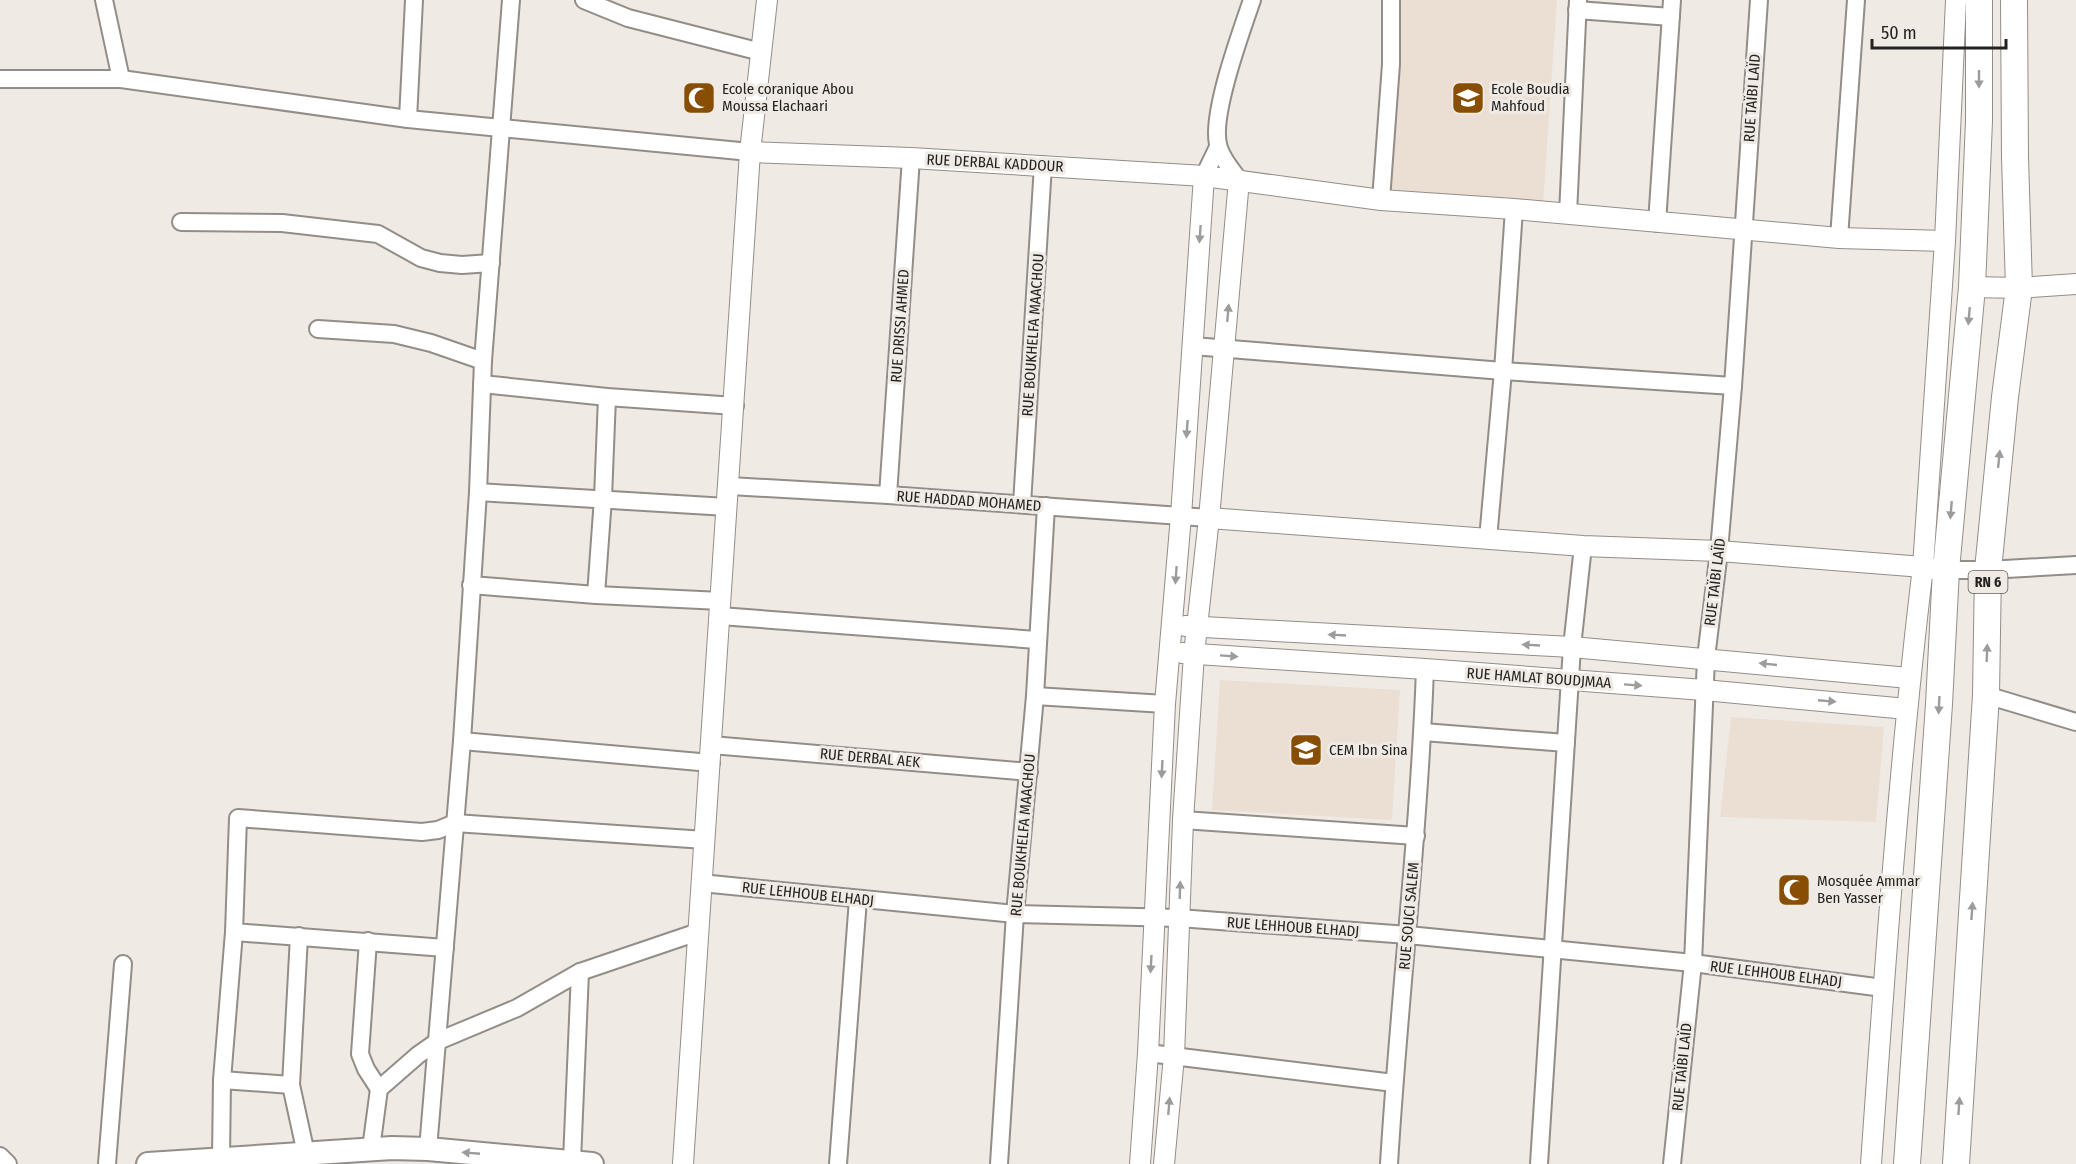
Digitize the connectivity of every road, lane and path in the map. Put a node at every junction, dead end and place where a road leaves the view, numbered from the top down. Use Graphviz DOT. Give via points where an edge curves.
graph roads {
  1 [pos="104,0"];
  2 [pos="414,0"];
  3 [pos="510,0"];
  4 [pos="584,0"];
  5 [pos="767,0"];
  6 [pos="1252,0"];
  7 [pos="1391,0"];
  8 [pos="1672,0"];
  9 [pos="1759,0"];
  10 [pos="1856,0"];
  11 [pos="1956,0"];
  12 [pos="1979,0"];
  13 [pos="2014,0"];
  14 [pos="1577,5"];
  15 [pos="1671,17"];
  16 [pos="762,52"];
  17 [pos="0,79"];
  18 [pos="121,79"];
  19 [pos="408,119"];
  20 [pos="501,128"];
  21 [pos="1218,147"];
  22 [pos="750,152"];
  23 [pos="911,158"];
  24 [pos="1043,165"];
  25 [pos="1204,176"];
  26 [pos="1239,180"];
  27 [pos="1381,200"];
  28 [pos="1514,209"];
  29 [pos="1568,214"];
  30 [pos="181,222"];
  31 [pos="1657,223"];
  32 [pos="1743,231"];
  33 [pos="1839,238"];
  34 [pos="1946,241"];
  35 [pos="491,263"];
  36 [pos="2076,284"];
  37 [pos="1972,287"];
  38 [pos="2019,288"];
  39 [pos="318,329"];
  40 [pos="1193,346"];
  41 [pos="1225,348"];
  42 [pos="483,361"];
  43 [pos="1503,371"];
  44 [pos="482,384"];
  45 [pos="1733,386"];
  46 [pos="607,397"];
  47 [pos="735,406"];
  48 [pos="730,486"];
  49 [pos="478,492"];
  50 [pos="888,495"];
  51 [pos="603,498"];
  52 [pos="1022,504"];
  53 [pos="1046,506"];
  54 [pos="727,507"];
  55 [pos="1181,516"];
  56 [pos="1209,518"];
  57 [pos="1488,539"];
  58 [pos="1583,546"];
  59 [pos="1719,551"];
  60 [pos="2076,566"];
  61 [pos="1934,569"];
  62 [pos="1988,570"];
  63 [pos="471,585"];
  64 [pos="596,595"];
  65 [pos="721,609"];
  66 [pos="1173,626"];
  67 [pos="1196,627"];
  68 [pos="1037,640"];
  69 [pos="1572,647"];
  70 [pos="1170,653"];
  71 [pos="1194,654"];
  72 [pos="1706,658"];
  73 [pos="1425,669"];
  74 [pos="1909,678"];
  75 [pos="1571,680"];
  76 [pos="1704,690"];
  77 [pos="1986,695"];
  78 [pos="1035,696"];
  79 [pos="1166,704"];
  80 [pos="1907,709"];
  81 [pos="2076,722"];
  82 [pos="1423,732"];
  83 [pos="462,741"];
  84 [pos="1566,743"];
  85 [pos="711,754"];
  86 [pos="1029,772"];
  87 [pos="1183,820"];
  88 [pos="455,823"];
  89 [pos="1416,836"];
  90 [pos="705,840"];
  91 [pos="701,883"];
  92 [pos="858,899"];
  93 [pos="1015,914"];
  94 [pos="1154,917"];
  95 [pos="1179,918"];
  96 [pos="234,932"];
  97 [pos="698,932"];
  98 [pos="1408,935"];
  99 [pos="299,936"];
  100 [pos="368,941"];
  101 [pos="444,948"];
  102 [pos="1552,949"];
  103 [pos="1693,963"];
  104 [pos="123,964"];
  105 [pos="580,972"];
  106 [pos="1883,988"];
  107 [pos="438,1041"];
  108 [pos="1148,1053"];
  109 [pos="1174,1056"];
  110 [pos="222,1080"];
  111 [pos="1394,1083"];
  112 [pos="291,1085"];
  113 [pos="379,1089"];
  114 [pos="371,1149"];
  115 [pos="428,1149"];
  116 [pos="0,1156"];
  117 [pos="221,1158"];
  118 [pos="308,1158"];
  119 [pos="582,1162"];
  120 [pos="8,1164"];
  121 [pos="107,1164"];
  122 [pos="148,1164"];
  123 [pos="684,1164"];
  124 [pos="838,1164"];
  125 [pos="999,1164"];
  126 [pos="1140,1164"];
  127 [pos="1164,1164"];
  128 [pos="1389,1164"];
  129 [pos="1539,1164"];
  130 [pos="1672,1164"];
  131 [pos="1871,1164"];
  132 [pos="1907,1164"];
  133 [pos="1956,1164"];
  1 -- 18 [label="street"];
  2 -- 19 [label="street"];
  3 -- 20 [label="street"];
  4 -- 16 [label="street" via="627,18"];
  5 -- 16 [label="street"];
  6 -- 21 [label="street" via="1217,122"];
  7 -- 27 [label="street" via="1391,64"];
  8 -- 15 [label="street"];
  9 -- 32 [label="street, RUE TAÏBI LAÏD"];
  10 -- 33 [label="street"];
  11 -- 34 [label="street"];
  12 -- 37 [label="main road, one-way"];
  13 -- 38 [label="main road, RN 6"];
  14 -- 15 [label="street"];
  14 -- 29 [label="street"];
  15 -- 31 [label="street"];
  16 -- 22 [label="street"];
  17 -- 18 [label="street"];
  18 -- 19 [label="street"];
  19 -- 20 [label="street"];
  20 -- 22 [label="street"];
  20 -- 35 [label="street"];
  21 -- 25 [label="street"];
  21 -- 26 [label="street"];
  22 -- 23 [label="street, RUE DERBAL KADDOUR"];
  22 -- 47 [label="street"];
  23 -- 24 [label="street, RUE DERBAL KADDOUR"];
  23 -- 50 [label="street, RUE DRISSI AHMED"];
  24 -- 25 [label="street, RUE DERBAL KADDOUR"];
  24 -- 52 [label="street, RUE BOUKHELFA MAACHOU"];
  25 -- 26 [label="street, RUE DERBAL KADDOUR"];
  25 -- 40 [label="street, one-way"];
  26 -- 27 [label="street, RUE DERBAL KADDOUR"];
  41 -- 26 [label="street, one-way"];
  27 -- 28 [label="street, RUE DERBAL KADDOUR"];
  28 -- 29 [label="street, RUE DERBAL KADDOUR"];
  28 -- 43 [label="street"];
  29 -- 31 [label="street, RUE DERBAL KADDOUR"];
  30 -- 35 [label="street" via="282,224 378,234 421,258 440,263"];
  31 -- 32 [label="street, RUE DERBAL KADDOUR"];
  32 -- 33 [label="street, RUE DERBAL KADDOUR"];
  32 -- 45 [label="street, RUE TAÏBI LAÏD"];
  33 -- 34 [label="street, RUE DERBAL KADDOUR"];
  34 -- 61 [label="street"];
  35 -- 42 [label="street"];
  36 -- 38 [label="street"];
  37 -- 38 [label="street"];
  37 -- 61 [label="main road, one-way"];
  62 -- 38 [label="main road, RN 6, one-way"];
  39 -- 42 [label="street" via="394,334"];
  40 -- 41 [label="street"];
  40 -- 55 [label="street, one-way"];
  41 -- 43 [label="street"];
  41 -- 56 [label="street"];
  42 -- 44 [label="street"];
  43 -- 45 [label="street"];
  43 -- 57 [label="street"];
  44 -- 46 [label="street"];
  44 -- 49 [label="street"];
  45 -- 59 [label="street, RUE TAÏBI LAÏD"];
  46 -- 47 [label="street"];
  46 -- 51 [label="street"];
  47 -- 48 [label="street"];
  48 -- 50 [label="street, RUE HADDAD MOHAMED"];
  48 -- 54 [label="street"];
  49 -- 51 [label="street"];
  49 -- 63 [label="street"];
  50 -- 52 [label="street, RUE HADDAD MOHAMED"];
  51 -- 54 [label="street"];
  51 -- 64 [label="street"];
  52 -- 53 [label="street, RUE HADDAD MOHAMED"];
  53 -- 55 [label="street, RUE HADDAD MOHAMED"];
  53 -- 68 [label="street, RUE BOUKHELFA MAACHOU"];
  54 -- 65 [label="street"];
  55 -- 56 [label="street, RUE HADDAD MOHAMED"];
  55 -- 66 [label="street, one-way"];
  56 -- 57 [label="street"];
  56 -- 67 [label="street"];
  57 -- 58 [label="street"];
  58 -- 59 [label="street"];
  58 -- 69 [label="street"];
  59 -- 61 [label="street"];
  59 -- 72 [label="street, RUE TAÏBI LAÏD"];
  60 -- 62 [label="street"];
  61 -- 62 [label="street"];
  61 -- 74 [label="street"];
  61 -- 132 [label="main road, one-way" via="1938,716"];
  77 -- 62 [label="main road, RN 6, one-way"];
  63 -- 64 [label="street"];
  63 -- 83 [label="street"];
  64 -- 65 [label="street"];
  65 -- 68 [label="street"];
  65 -- 85 [label="street"];
  66 -- 67 [label="street, RUE HAMLAT BOUDJMAA"];
  66 -- 70 [label="street"];
  69 -- 67 [label="street, RUE HAMLAT BOUDJMAA, one-way"];
  67 -- 71 [label="street"];
  68 -- 78 [label="street, RUE BOUKHELFA MAACHOU"];
  69 -- 72 [label="street, RUE HAMLAT BOUDJMAA"];
  69 -- 75 [label="street"];
  70 -- 71 [label="street, RUE HAMLAT BOUDJMAA"];
  70 -- 79 [label="street"];
  71 -- 73 [label="street, RUE HAMLAT BOUDJMAA, one-way"];
  71 -- 87 [label="street"];
  74 -- 72 [label="street, RUE HAMLAT BOUDJMAA, one-way"];
  72 -- 76 [label="street, RUE TAÏBI LAÏD"];
  73 -- 75 [label="street, RUE HAMLAT BOUDJMAA"];
  73 -- 82 [label="street, RUE SOUCI SALEM"];
  74 -- 80 [label="street"];
  75 -- 76 [label="street, RUE HAMLAT BOUDJMAA, one-way"];
  75 -- 84 [label="street"];
  76 -- 80 [label="street, RUE HAMLAT BOUDJMAA, one-way"];
  76 -- 103 [label="street, RUE TAÏBI LAÏD"];
  77 -- 81 [label="street"];
  133 -- 77 [label="main road, RN 6, one-way"];
  78 -- 79 [label="street"];
  78 -- 86 [label="street, RUE BOUKHELFA MAACHOU"];
  79 -- 94 [label="street, one-way"];
  80 -- 106 [label="street"];
  82 -- 84 [label="street"];
  82 -- 89 [label="street, RUE SOUCI SALEM"];
  83 -- 85 [label="street, RUE DERBAL AEK"];
  83 -- 88 [label="street"];
  84 -- 102 [label="street"];
  85 -- 86 [label="street, RUE DERBAL AEK"];
  85 -- 90 [label="street"];
  86 -- 93 [label="street, RUE BOUKHELFA MAACHOU"];
  87 -- 89 [label="street"];
  95 -- 87 [label="street, one-way"];
  88 -- 90 [label="street"];
  88 -- 96 [label="street" via="422,832 238,818"];
  88 -- 101 [label="street"];
  89 -- 98 [label="street, RUE SOUCI SALEM"];
  90 -- 91 [label="street"];
  91 -- 92 [label="street, RUE LEHHOUB ELHADJ"];
  91 -- 97 [label="street"];
  92 -- 93 [label="street, RUE LEHHOUB ELHADJ"];
  92 -- 124 [label="street"];
  93 -- 94 [label="street, RUE LEHHOUB ELHADJ"];
  93 -- 125 [label="street, RUE BOUKHELFA MAACHOU"];
  94 -- 95 [label="street, RUE LEHHOUB ELHADJ"];
  94 -- 108 [label="street, one-way"];
  95 -- 98 [label="street, RUE LEHHOUB ELHADJ"];
  95 -- 109 [label="street"];
  96 -- 99 [label="street"];
  96 -- 110 [label="street"];
  97 -- 105 [label="street"];
  97 -- 123 [label="street"];
  98 -- 102 [label="street, RUE LEHHOUB ELHADJ"];
  98 -- 111 [label="street, RUE SOUCI SALEM"];
  99 -- 100 [label="street"];
  99 -- 112 [label="street"];
  100 -- 101 [label="street"];
  100 -- 113 [label="street" via="360,1054"];
  101 -- 107 [label="street"];
  102 -- 103 [label="street, RUE LEHHOUB ELHADJ"];
  102 -- 129 [label="street"];
  103 -- 106 [label="street, RUE LEHHOUB ELHADJ"];
  103 -- 130 [label="street, RUE TAÏBI LAÏD"];
  104 -- 121 [label="street"];
  105 -- 107 [label="street" via="517,1008"];
  105 -- 119 [label="street"];
  106 -- 131 [label="street"];
  107 -- 113 [label="street"];
  107 -- 115 [label="street"];
  108 -- 109 [label="street"];
  108 -- 126 [label="street"];
  109 -- 111 [label="street"];
  127 -- 109 [label="street, one-way"];
  110 -- 112 [label="street"];
  110 -- 117 [label="street"];
  111 -- 128 [label="street, RUE SOUCI SALEM"];
  112 -- 118 [label="street"];
  113 -- 114 [label="street"];
  114 -- 115 [label="main road"];
  114 -- 118 [label="main road"];
  119 -- 115 [label="main road, one-way"];
  116 -- 120 [label="street"];
  117 -- 118 [label="main road"];
  117 -- 122 [label="main road"];
}
